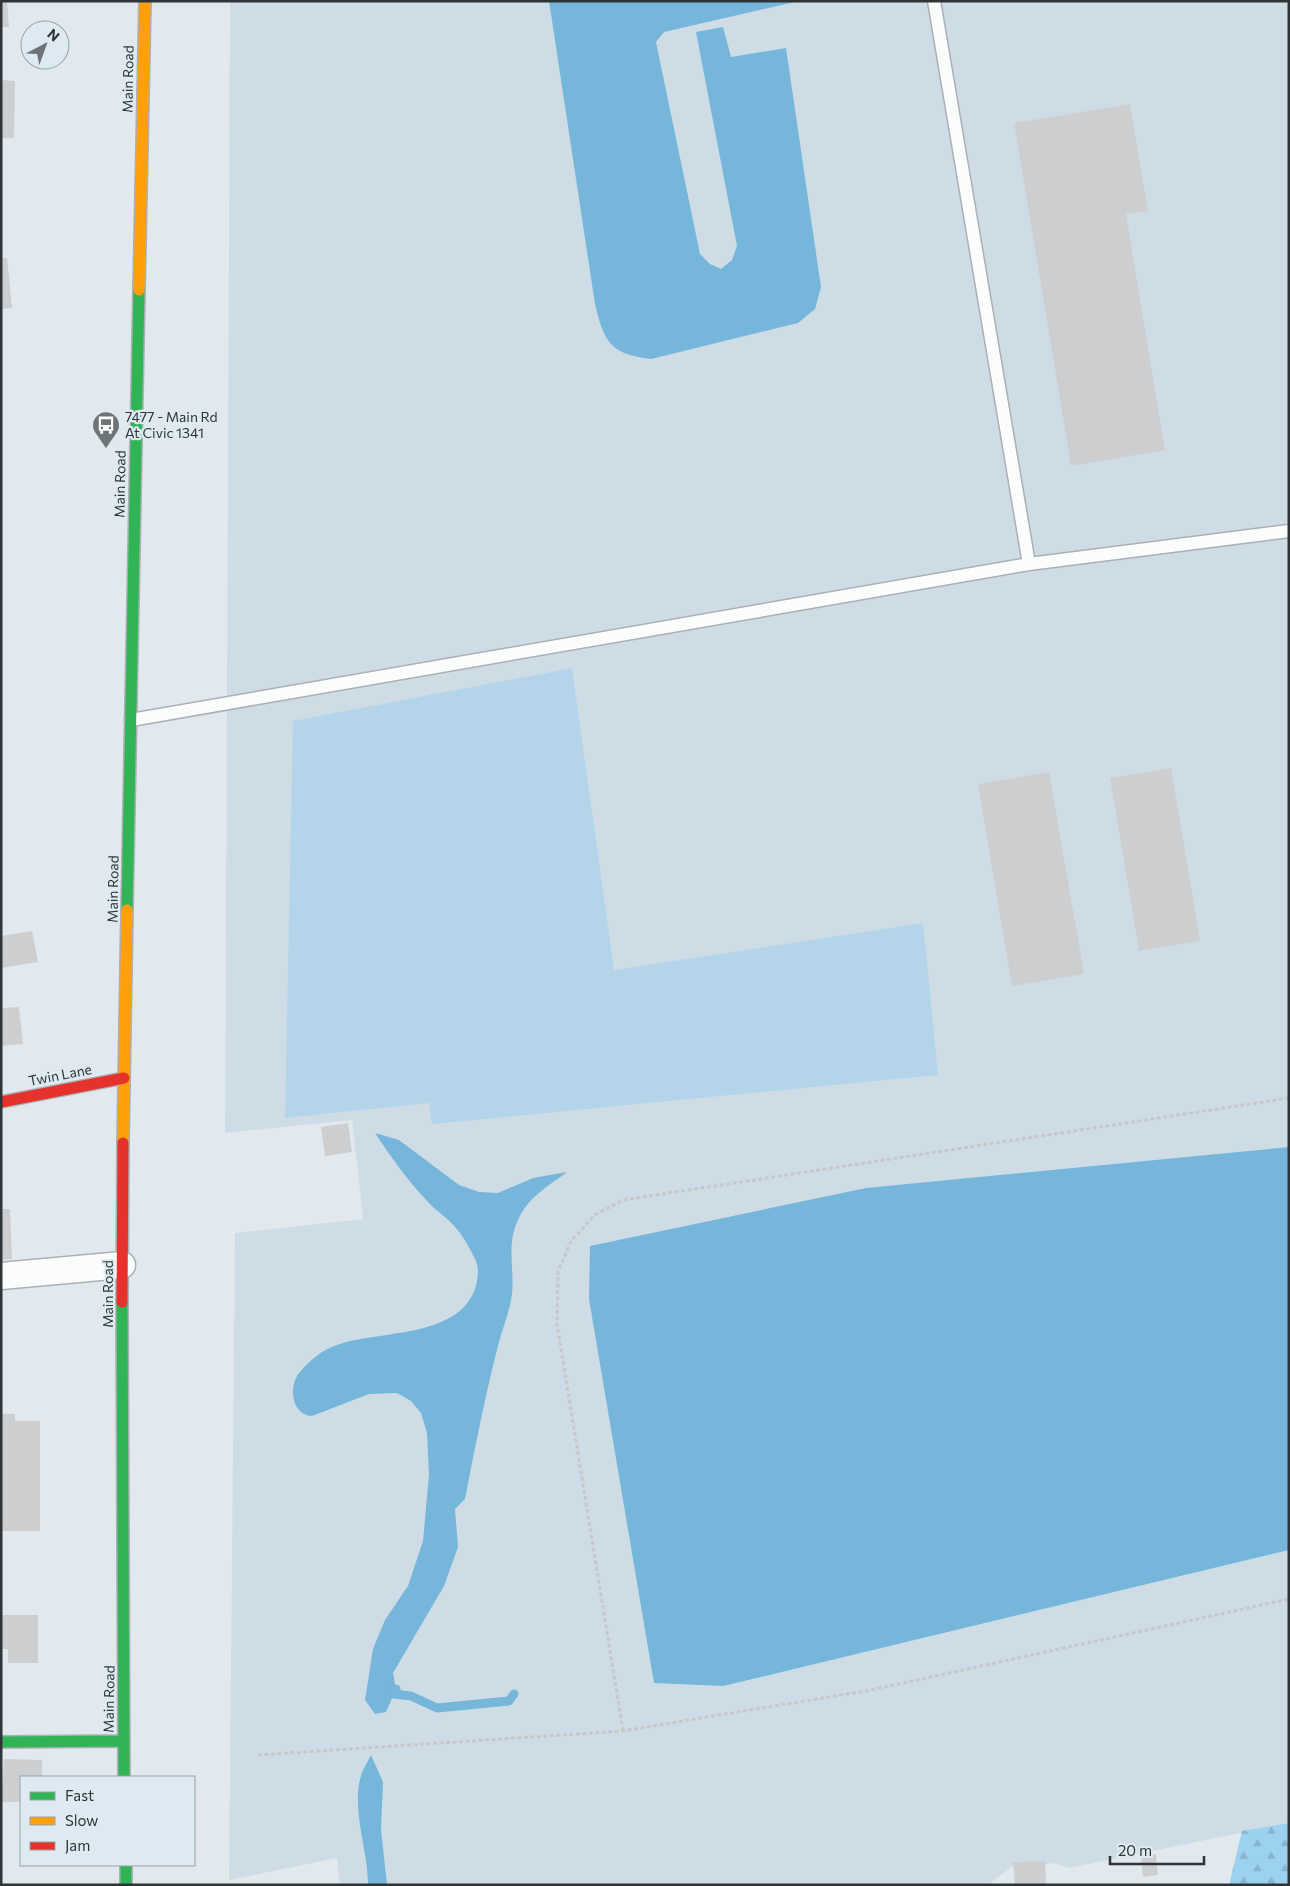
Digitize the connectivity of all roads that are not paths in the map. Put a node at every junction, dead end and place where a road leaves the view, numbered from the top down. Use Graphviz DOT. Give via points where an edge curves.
graph roads {
  1 [pos="145,1"];
  2 [pos="934,1"];
  3 [pos="1289,531"];
  4 [pos="1029,564"];
  5 [pos="131,720"];
  6 [pos="124,1078"];
  7 [pos="1,1102"];
  8 [pos="122,1265"];
  9 [pos="1,1276"];
  10 [pos="123,1741"];
  11 [pos="1,1742"];
  12 [pos="124,1776"];
  13 [pos="126,1866"];
  14 [pos="126,1885"];
  1 -- 5 [label="main road, Main Road"];
  2 -- 4 [label="lane"];
  3 -- 4 [label="lane"];
  4 -- 5 [label="lane"];
  5 -- 6 [label="main road, Main Road"];
  6 -- 7 [label="main road, Twin Lane"];
  6 -- 8 [label="main road, Main Road"];
  8 -- 9 [label="street"];
  8 -- 10 [label="main road, Main Road"];
  10 -- 11 [label="main road"];
  10 -- 12 [label="main road, Main Road"];
  13 -- 14 [label="main road"];
}
